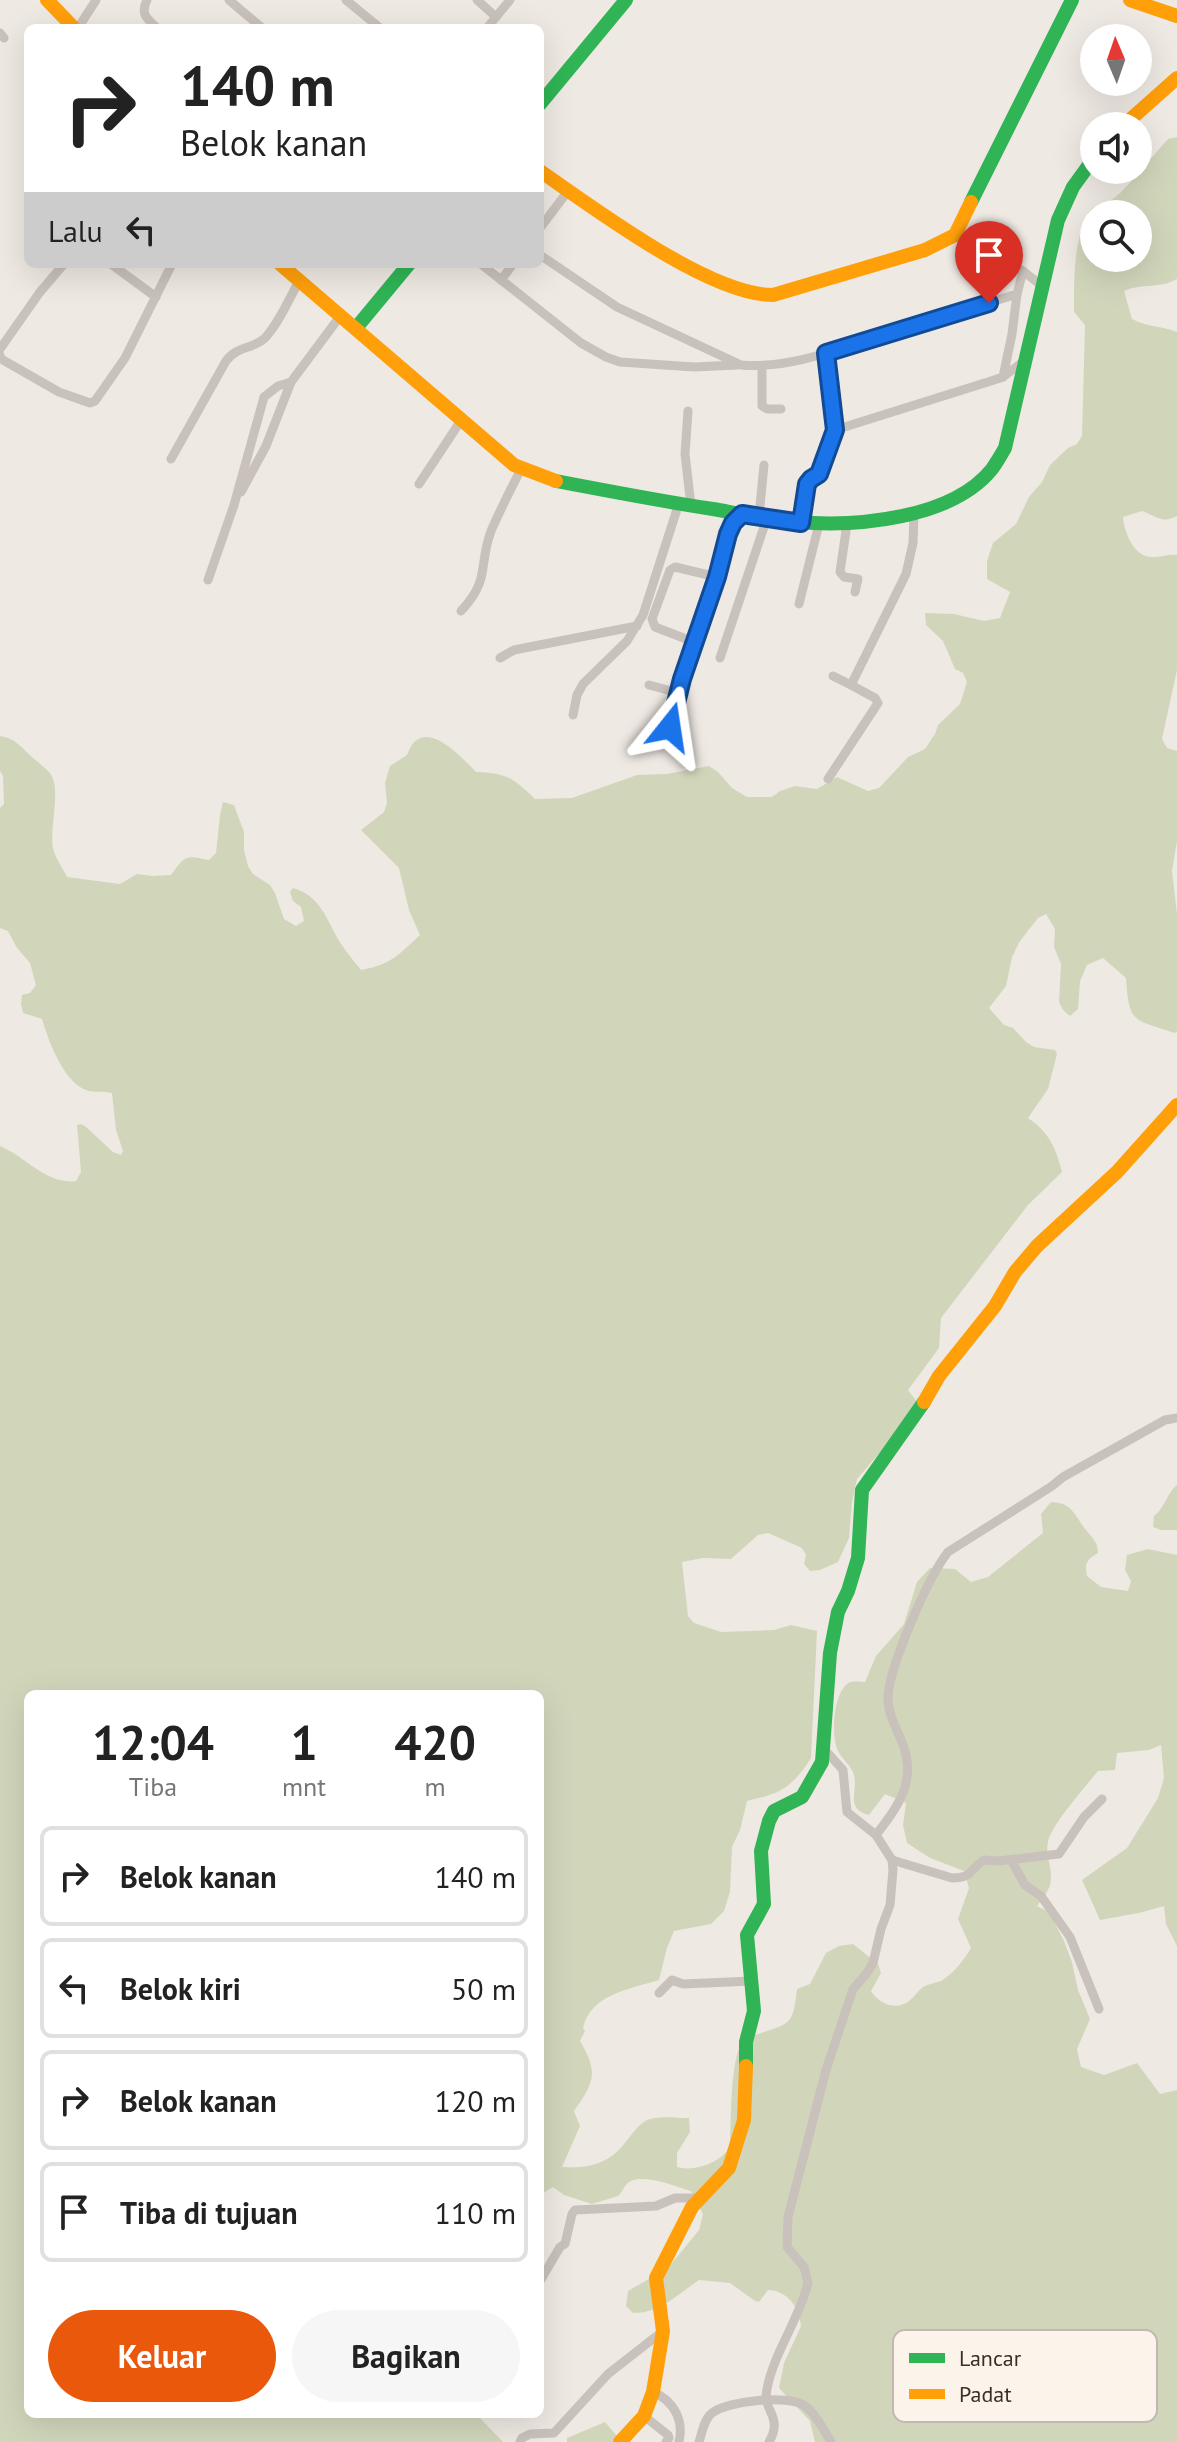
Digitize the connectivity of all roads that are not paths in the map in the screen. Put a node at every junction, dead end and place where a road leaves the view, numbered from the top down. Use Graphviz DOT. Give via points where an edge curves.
graph roads {
  1 [pos="47,0"];
  2 [pos="96,0"];
  3 [pos="147,0"];
  4 [pos="229,0"];
  5 [pos="346,0"];
  6 [pos="477,0"];
  7 [pos="510,0"];
  8 [pos="626,0"];
  9 [pos="1072,0"];
  10 [pos="1130,0"];
  11 [pos="1177,16"];
  12 [pos="496,17"];
  13 [pos="72,24"];
  14 [pos="79,24"];
  15 [pos="153,24"];
  16 [pos="257,24"];
  17 [pos="375,24"];
  18 [pos="490,24"];
  19 [pos="1177,78"];
  20 [pos="544,99"];
  21 [pos="1139,112"];
  22 [pos="544,174"];
  23 [pos="1080,177"];
  24 [pos="568,191"];
  25 [pos="544,223"];
  26 [pos="955,235"];
  27 [pos="544,258"];
  28 [pos="61,268"];
  29 [pos="116,268"];
  30 [pos="170,268"];
  31 [pos="284,268"];
  32 [pos="406,268"];
  33 [pos="486,268"];
  34 [pos="510,268"];
  35 [pos="1023,271"];
  36 [pos="501,280"];
  37 [pos="299,281"];
  38 [pos="1042,286"];
  39 [pos="1017,294"];
  40 [pos="156,297"];
  41 [pos="341,315"];
  42 [pos="356,328"];
  43 [pos="699,346"];
  44 [pos="0,349"];
  45 [pos="826,353"];
  46 [pos="0,355"];
  47 [pos="1026,359"];
  48 [pos="741,365"];
  49 [pos="762,366"];
  50 [pos="694,367"];
  51 [pos="1003,377"];
  52 [pos="291,382"];
  53 [pos="781,409"];
  54 [pos="688,411"];
  55 [pos="460,422"];
  56 [pos="835,430"];
  57 [pos="171,459"];
  58 [pos="764,465"];
  59 [pos="521,469"];
  60 [pos="419,484"];
  61 [pos="685,504"];
  62 [pos="234,505"];
  63 [pos="914,512"];
  64 [pos="742,514"];
  65 [pos="763,517"];
  66 [pos="801,523"];
  67 [pos="819,524"];
  68 [pos="847,524"];
  69 [pos="717,577"];
  70 [pos="208,580"];
  71 [pos="855,592"];
  72 [pos="799,604"];
  73 [pos="461,611"];
  74 [pos="637,626"];
  75 [pos="694,642"];
  76 [pos="500,658"];
  77 [pos="720,658"];
  78 [pos="833,676"];
  79 [pos="649,685"];
  80 [pos="846,686"];
  81 [pos="679,693"];
  82 [pos="573,715"];
  83 [pos="670,727"];
  84 [pos="828,779"];
  85 [pos="1177,1105"];
  86 [pos="1177,1418"];
  87 [pos="825,1750"];
  88 [pos="1102,1799"];
  89 [pos="876,1835"];
  90 [pos="892,1860"];
  91 [pos="1011,1860"];
  92 [pos="752,1981"];
  93 [pos="659,1993"];
  94 [pos="1099,2009"];
  95 [pos="699,2198"];
  96 [pos="544,2274"];
  97 [pos="663,2331"];
  98 [pos="653,2392"];
  99 [pos="765,2399"];
  100 [pos="644,2416"];
  101 [pos="520,2442"];
  102 [pos="620,2442"];
  103 [pos="666,2442"];
  104 [pos="679,2442"];
  105 [pos="699,2442"];
  106 [pos="769,2442"];
  107 [pos="831,2442"];
  1 -- 13 [label="street"];
  2 -- 14 [label="street"];
  3 -- 15 [label="street" via="144,16"];
  4 -- 16 [label="street"];
  5 -- 17 [label="street"];
  6 -- 12 [label="street"];
  7 -- 12 [label="street"];
  8 -- 20 [label="street"];
  9 -- 26 [label="street"];
  10 -- 11 [label="street"];
  12 -- 18 [label="street"];
  19 -- 21 [label="street"];
  22 -- 24 [label="street"];
  23 -- 38 [label="street" via="1058,220"];
  24 -- 25 [label="street"];
  24 -- 26 [label="street" via="691,268 764,295 925,250"];
  26 -- 35 [label="street"];
  27 -- 43 [label="street" via="617,307"];
  28 -- 44 [label="street"];
  29 -- 40 [label="street"];
  30 -- 40 [label="street"];
  31 -- 37 [label="street"];
  32 -- 42 [label="street"];
  33 -- 36 [label="street"];
  34 -- 36 [label="street"];
  35 -- 38 [label="street"];
  35 -- 39 [label="street"];
  36 -- 50 [label="street" via="606,357"];
  37 -- 41 [label="street"];
  37 -- 57 [label="street" via="267,335 235,350 226,361"];
  38 -- 47 [label="street"];
  39 -- 45 [label="street"];
  39 -- 51 [label="street"];
  40 -- 46 [label="street" via="125,358 90,403 59,392"];
  41 -- 42 [label="street"];
  41 -- 52 [label="street"];
  42 -- 55 [label="street"];
  43 -- 48 [label="street"];
  43 -- 50 [label="street"];
  45 -- 49 [label="street"];
  45 -- 56 [label="street"];
  47 -- 51 [label="street"];
  47 -- 63 [label="street" via="1000,460 958,496"];
  48 -- 49 [label="street"];
  48 -- 50 [label="street"];
  49 -- 53 [label="street" via="762,406"];
  51 -- 56 [label="street"];
  52 -- 62 [label="street" via="266,446"];
  52 -- 62 [label="street" via="264,397"];
  54 -- 61 [label="street"];
  55 -- 59 [label="street"];
  55 -- 60 [label="street"];
  56 -- 66 [label="street" via="819,474 807,484"];
  58 -- 65 [label="street"];
  59 -- 61 [label="street" via="551,480"];
  59 -- 73 [label="street" via="491,532 481,582"];
  61 -- 64 [label="street"];
  61 -- 74 [label="street"];
  62 -- 70 [label="street"];
  63 -- 68 [label="street"];
  63 -- 80 [label="street" via="906,574"];
  64 -- 65 [label="street"];
  64 -- 69 [label="street" via="728,534"];
  65 -- 66 [label="street"];
  65 -- 77 [label="street"];
  66 -- 67 [label="street"];
  67 -- 68 [label="street"];
  67 -- 72 [label="street"];
  68 -- 71 [label="street" via="840,572 858,579"];
  69 -- 75 [label="street"];
  69 -- 75 [label="street" via="675,567 665,582 652,619 655,627"];
  74 -- 76 [label="street" via="514,650"];
  74 -- 82 [label="street" via="583,684"];
  75 -- 81 [label="street"];
  78 -- 80 [label="street"];
  79 -- 81 [label="street"];
  80 -- 84 [label="street" via="878,703"];
  81 -- 83 [label="street"];
  85 -- 87 [label="street" via="1015,1272 862,1490 858,1558 830,1653"];
  86 -- 89 [label="street" via="1063,1477 940,1562 891,1673 888,1706 909,1771 903,1793"];
  87 -- 89 [label="street" via="843,1770 847,1812"];
  87 -- 92 [label="street" via="802,1797 778,1807 769,1821 761,1856 764,1904 747,1935"];
  88 -- 91 [label="street" via="1062,1853"];
  89 -- 90 [label="street"];
  90 -- 91 [label="street" via="952,1878 969,1875 984,1860"];
  90 -- 99 [label="street" via="890,1905 875,1955 853,1989 826,2070 788,2217 787,2247 804,2267 808,2283"];
  91 -- 94 [label="street" via="1025,1885 1041,1896 1070,1937"];
  92 -- 93 [label="street" via="672,1980"];
  92 -- 95 [label="street" via="744,2120 729,2168"];
  95 -- 96 [label="street" via="575,2210 565,2244"];
  95 -- 97 [label="street" via="656,2278"];
  97 -- 98 [label="street"];
  97 -- 101 [label="street" via="608,2374 554,2433 530,2434"];
  98 -- 100 [label="street"];
  98 -- 104 [label="street" via="665,2397 679,2417"];
  99 -- 105 [label="street" via="713,2412"];
  99 -- 106 [label="street" via="776,2427"];
  99 -- 107 [label="street" via="806,2406"];
  100 -- 102 [label="street"];
  100 -- 103 [label="street" via="668,2435"];
}
